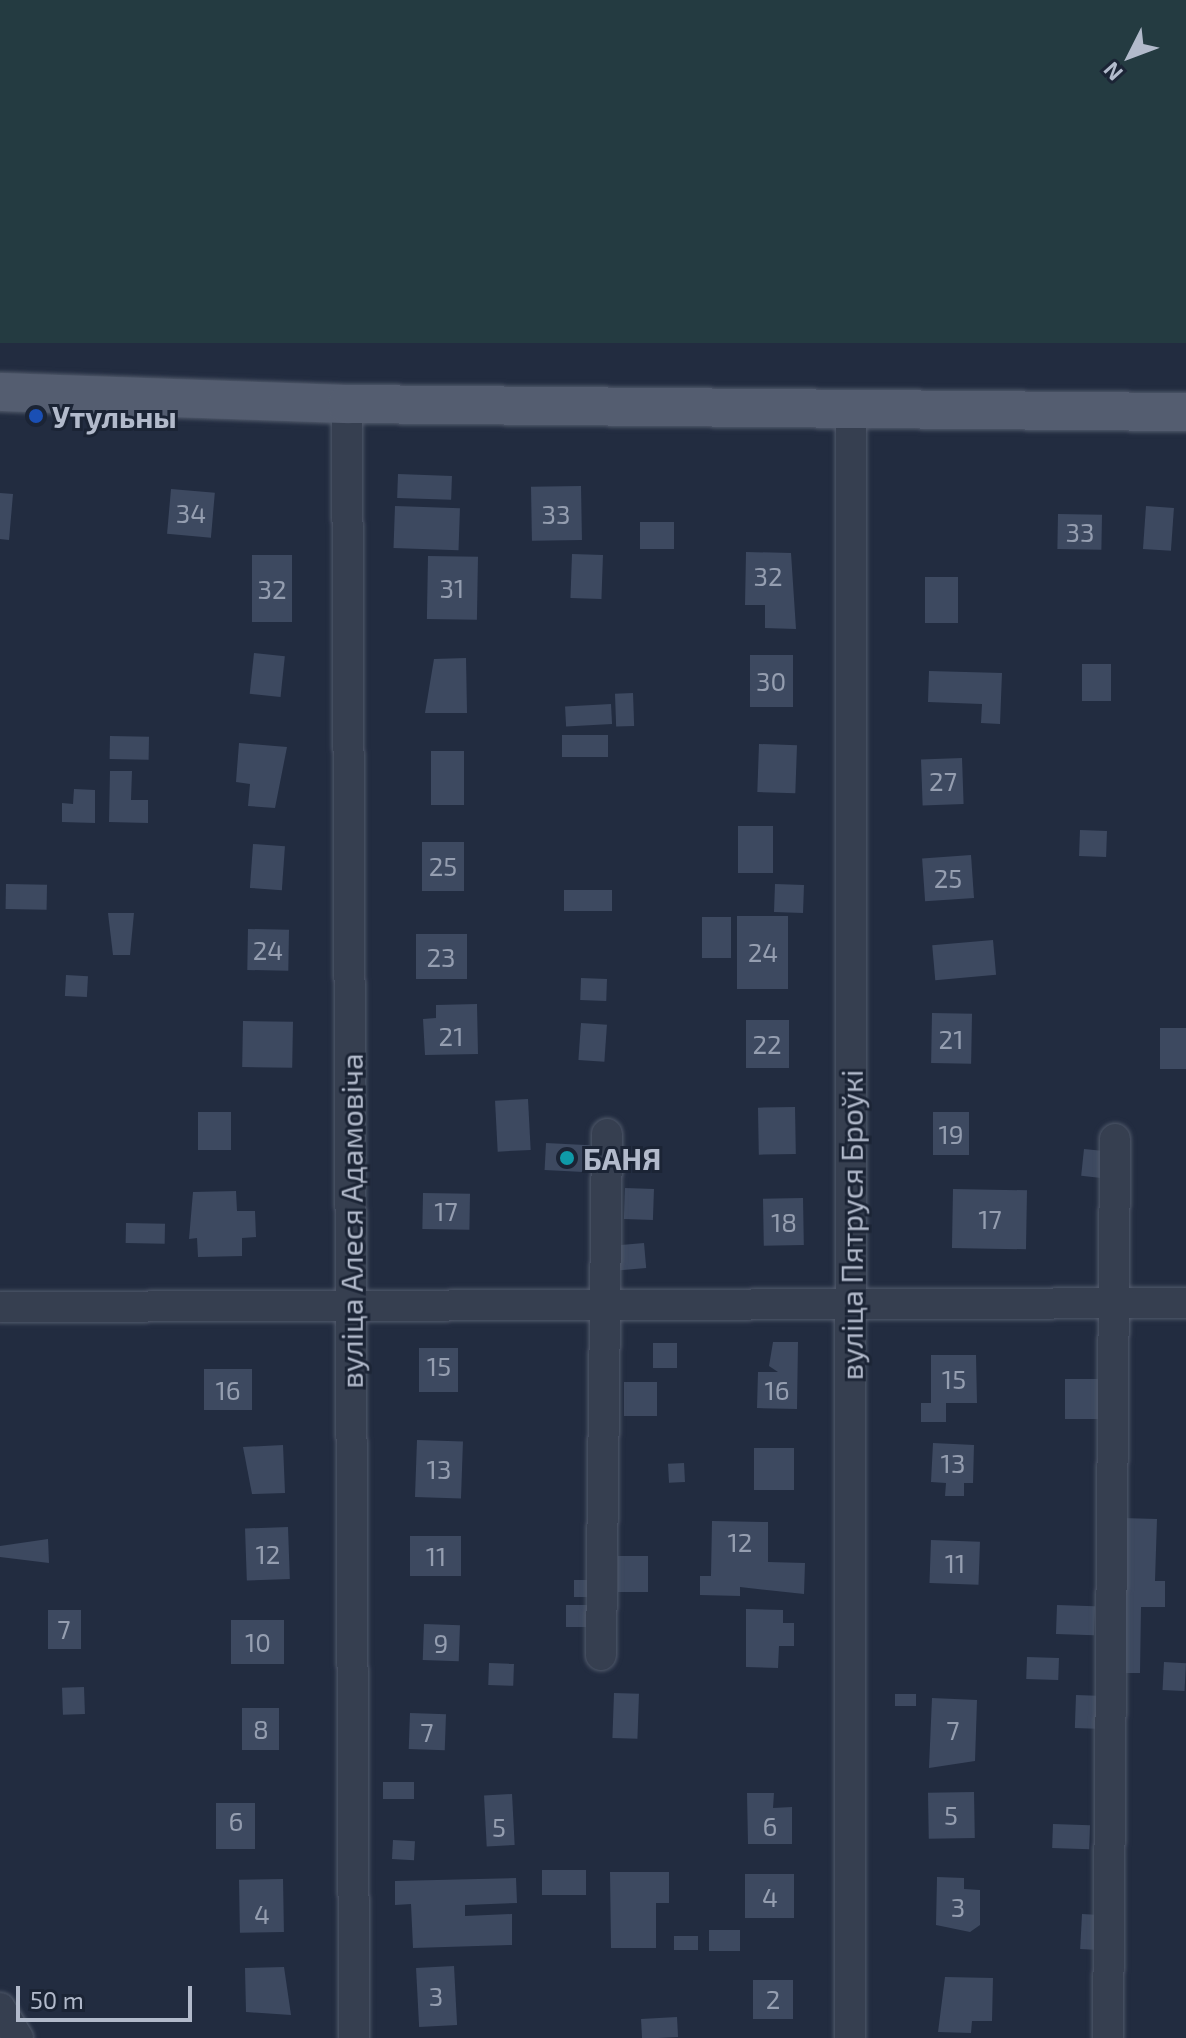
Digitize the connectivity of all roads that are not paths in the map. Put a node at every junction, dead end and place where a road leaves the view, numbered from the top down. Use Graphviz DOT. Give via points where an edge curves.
graph roads {
  1 [pos="0,392"];
  2 [pos="347,404"];
  3 [pos="851,412"];
  4 [pos="1186,412"];
  5 [pos="607,1134"];
  6 [pos="1115,1139"];
  7 [pos="1186,1303"];
  8 [pos="1111,1304"];
  9 [pos="0,1307"];
  10 [pos="852,1307"];
  11 [pos="607,1309"];
  12 [pos="351,1310"];
  13 [pos="601,1655"];
  14 [pos="0,2008"];
  15 [pos="18,2038"];
  16 [pos="354,2038"];
  17 [pos="850,2038"];
  18 [pos="1108,2038"];
  1 -- 2 [label="main road"];
  2 -- 3 [label="main road"];
  2 -- 12 [label="street, вуліца Алеся Адамовіча"];
  3 -- 4 [label="main road"];
  3 -- 10 [label="street, вуліца Пятруся Броўкі"];
  5 -- 11 [label="street"];
  6 -- 8 [label="street"];
  7 -- 8 [label="street"];
  8 -- 10 [label="street"];
  8 -- 18 [label="street"];
  9 -- 12 [label="street"];
  10 -- 11 [label="street"];
  10 -- 17 [label="street, вуліца Пятруся Броўкі"];
  11 -- 12 [label="street"];
  11 -- 13 [label="street"];
  12 -- 16 [label="street, вуліца Алеся Адамовіча"];
  14 -- 15 [label="street"];
}
